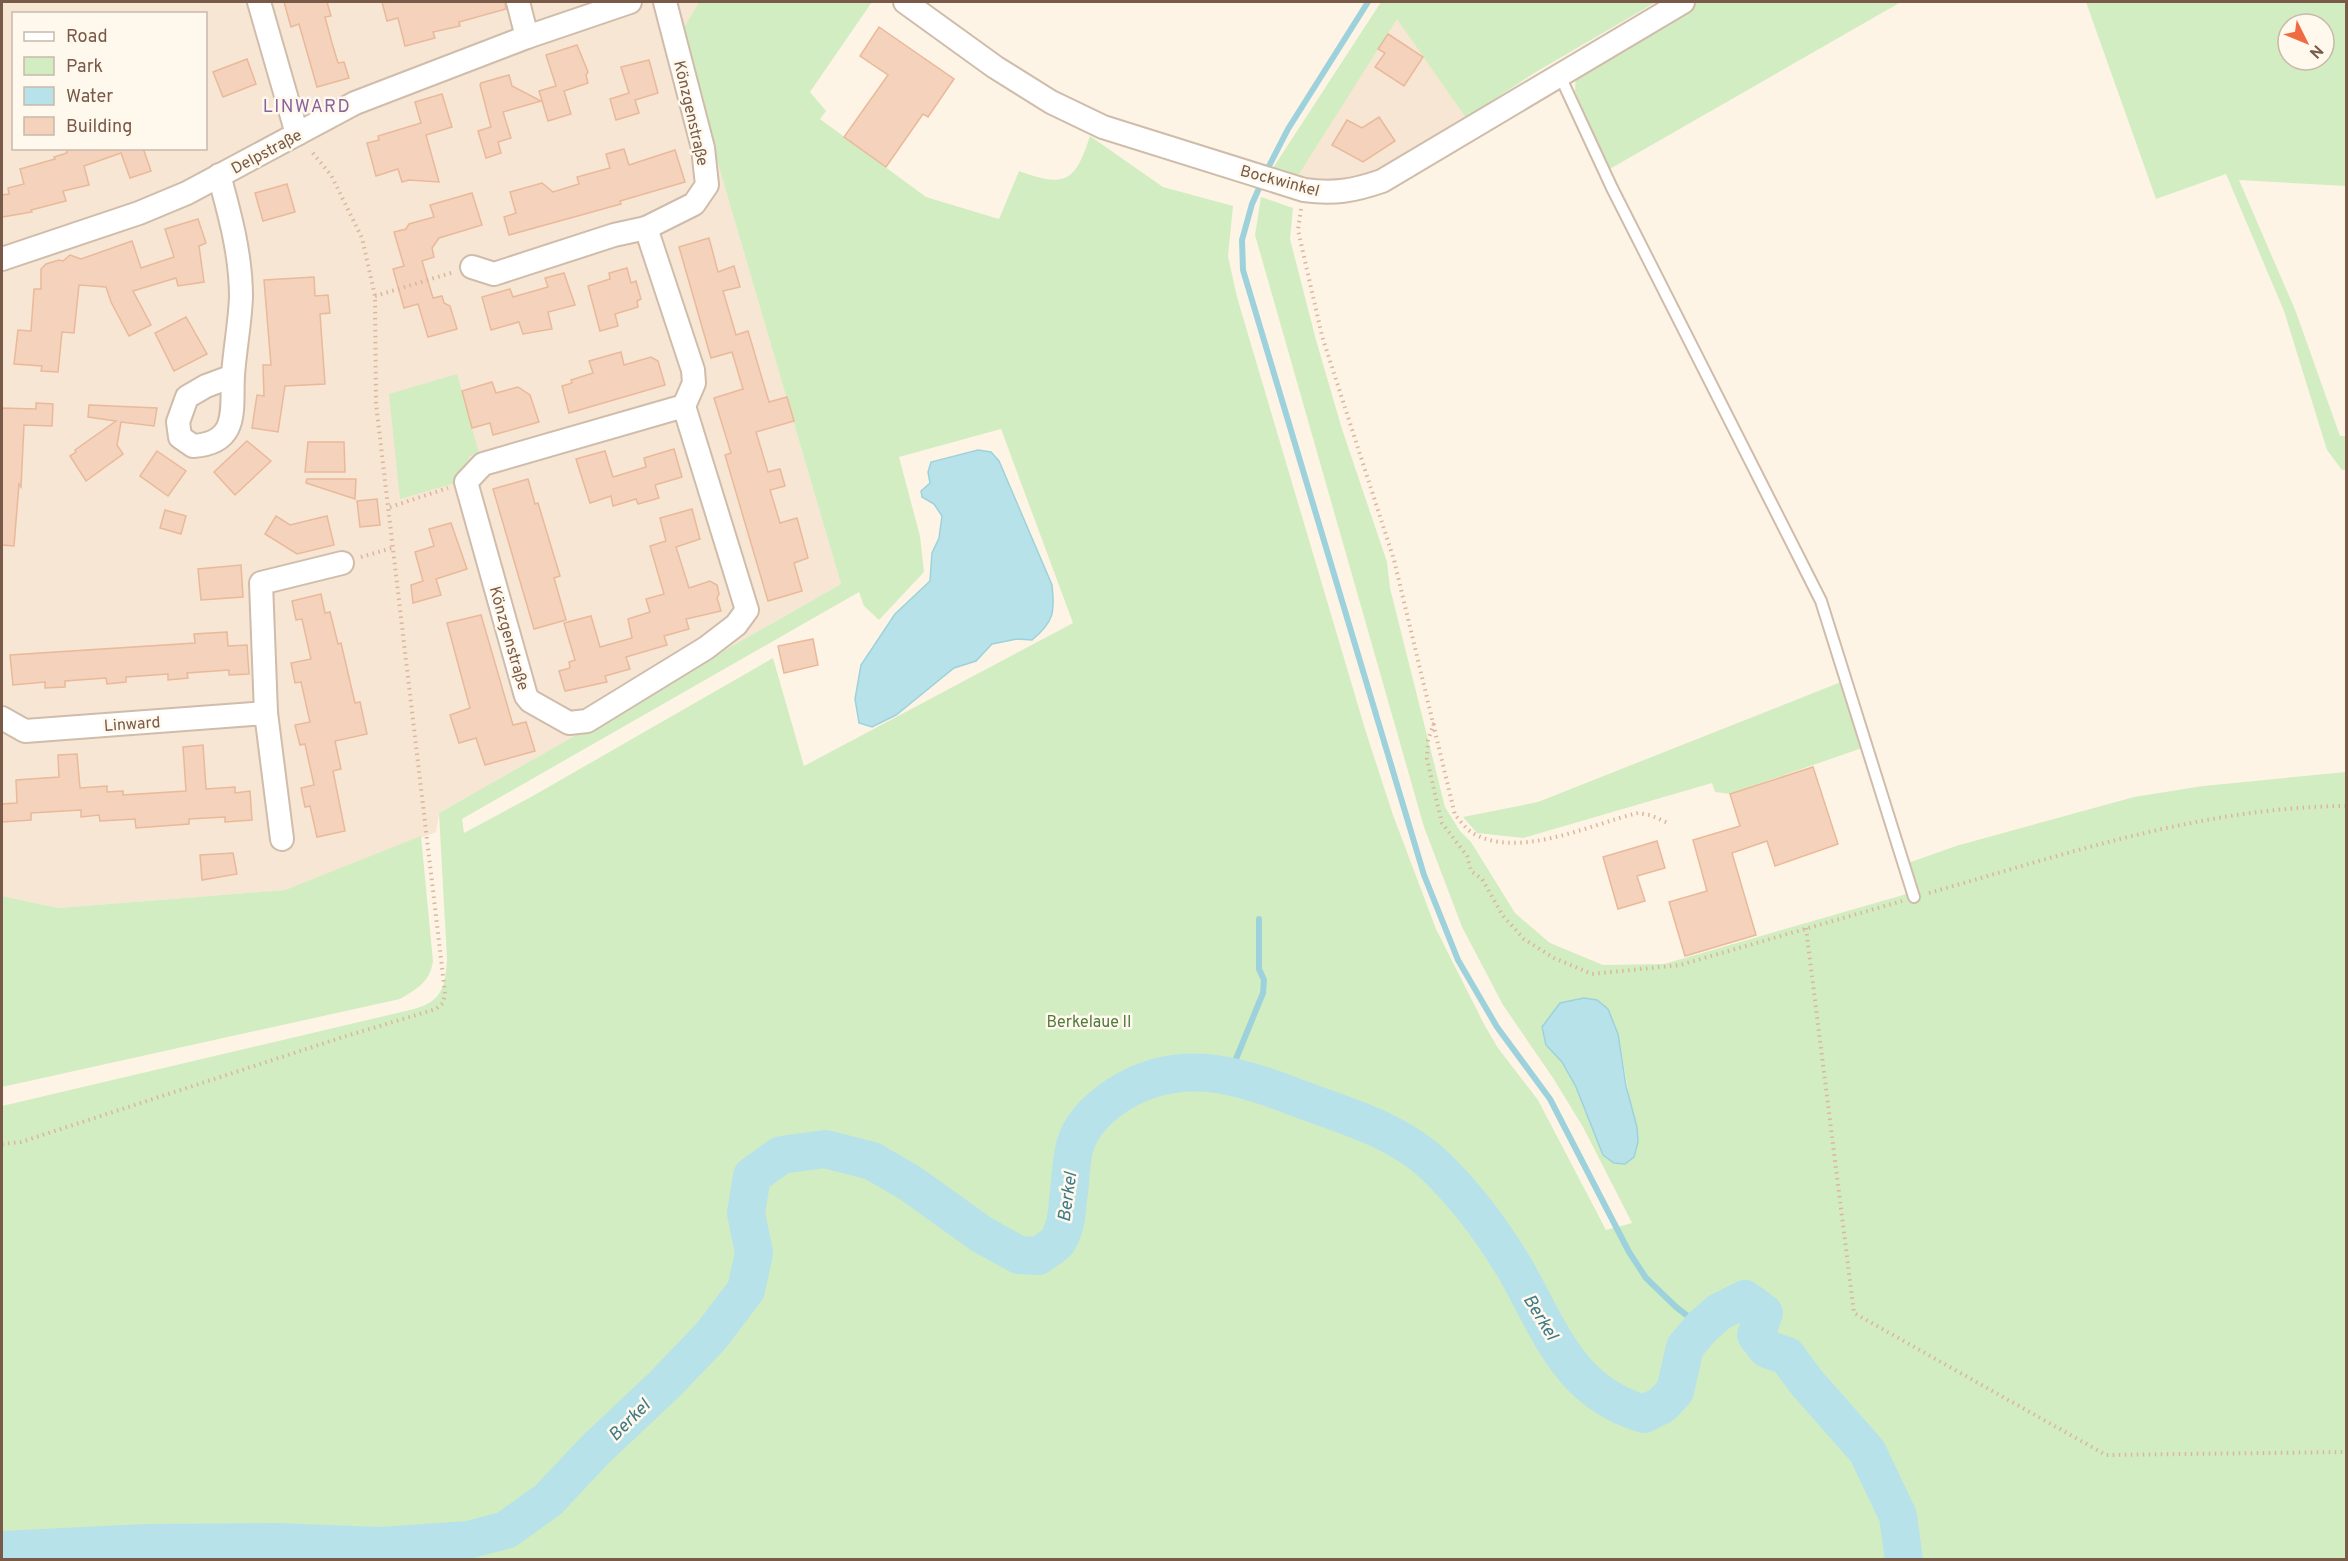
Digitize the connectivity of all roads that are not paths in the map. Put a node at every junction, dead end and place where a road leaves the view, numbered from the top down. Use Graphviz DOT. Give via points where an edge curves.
graph roads {
  1 [pos="259,2"];
  2 [pos="518,2"];
  3 [pos="630,2"];
  4 [pos="665,2"];
  5 [pos="906,2"];
  6 [pos="1683,2"];
  7 [pos="527,37"];
  8 [pos="1560,75"];
  9 [pos="297,134"];
  10 [pos="219,175"];
  11 [pos="646,228"];
  12 [pos="3,265"];
  13 [pos="472,267"];
  14 [pos="233,376"];
  15 [pos="684,406"];
  16 [pos="342,563"];
  17 [pos="266,713"];
  18 [pos="2,718"];
  19 [pos="282,839"];
  20 [pos="1914,897"];
  1 -- 9 [label="street"];
  2 -- 7 [label="street"];
  3 -- 7 [label="street, Delpstraße"];
  4 -- 11 [label="street, Könzgenstraße" via="703,148 707,185 694,204"];
  5 -- 8 [label="street, Bockwinkel" via="1051,102 1102,127 1304,190 1329,193 1382,181"];
  6 -- 8 [label="street, Bockwinkel"];
  7 -- 9 [label="street, Delpstraße" via="355,104"];
  8 -- 20 [label="lane" via="1821,601"];
  9 -- 10 [label="street, Delpstraße"];
  10 -- 12 [label="street, Delpstraße" via="139,213"];
  10 -- 14 [label="street" via="239,262 240,327"];
  11 -- 13 [label="street, Könzgenstraße" via="494,274"];
  11 -- 15 [label="street" via="693,370 694,383"];
  15 -- 15 [label="street, Könzgenstraße" via="483,464 466,482 526,696 569,723 587,721 706,648 736,625 747,610"];
  16 -- 17 [label="street" via="261,583"];
  17 -- 18 [label="street, Linward" via="25,731"];
  17 -- 19 [label="street"];
}
